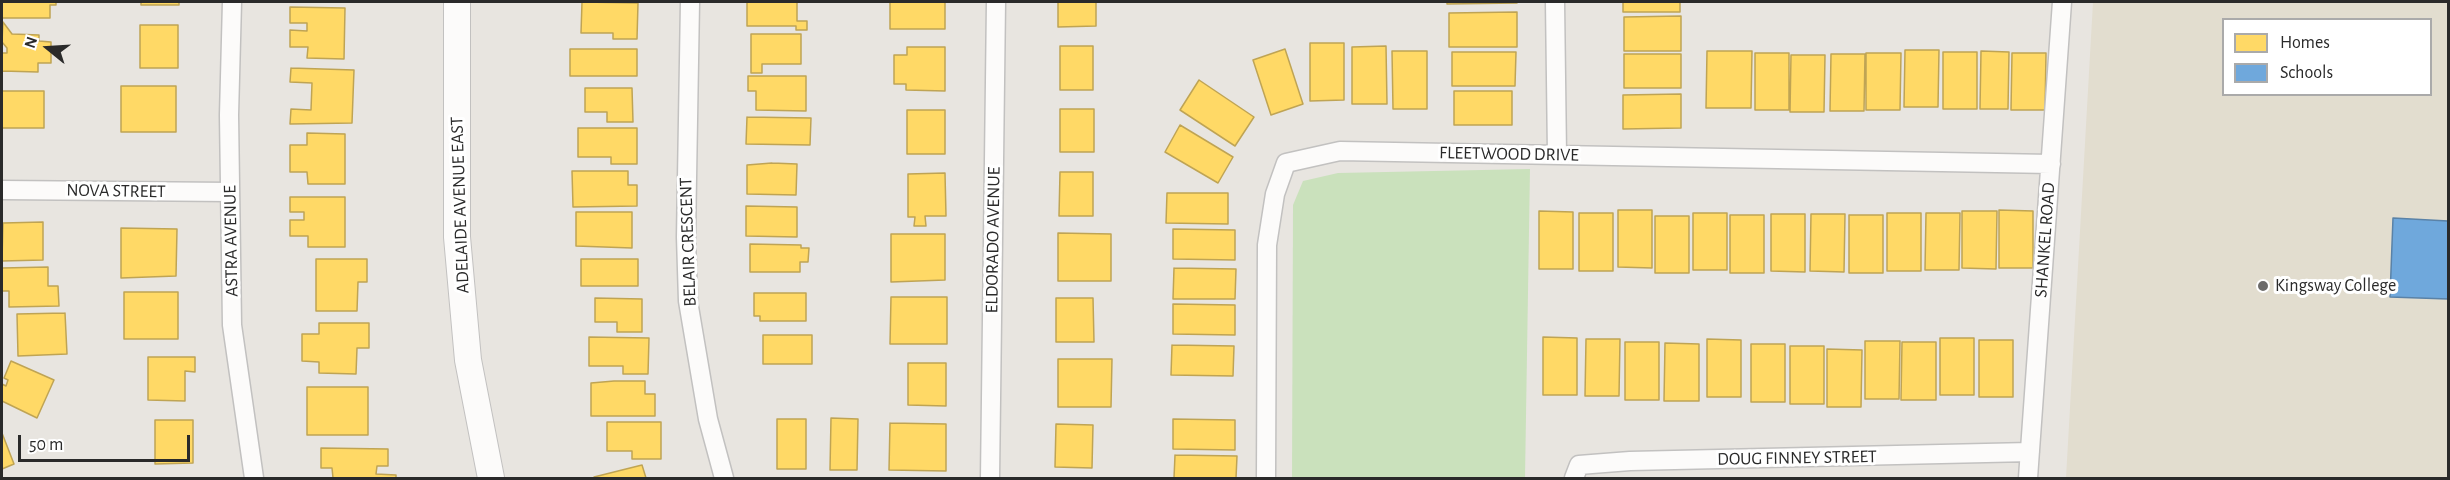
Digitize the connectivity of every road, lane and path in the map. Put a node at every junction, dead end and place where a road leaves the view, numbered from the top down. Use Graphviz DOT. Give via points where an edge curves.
graph roads {
  1 [pos="232,2"];
  2 [pos="457,2"];
  3 [pos="690,2"];
  4 [pos="996,2"];
  5 [pos="1555,2"];
  6 [pos="2062,2"];
  7 [pos="1557,155"];
  8 [pos="2051,164"];
  9 [pos="2,190"];
  10 [pos="230,192"];
  11 [pos="2030,452"];
  12 [pos="254,478"];
  13 [pos="491,478"];
  14 [pos="724,478"];
  15 [pos="990,478"];
  16 [pos="1266,478"];
  17 [pos="1574,478"];
  18 [pos="2028,478"];
  1 -- 10 [label="street, ASTRA AVENUE"];
  2 -- 13 [label="main road, ADELAIDE AVENUE EAST" via="458,237 468,360"];
  3 -- 14 [label="street, BELAIR CRESCENT" via="688,301 708,420"];
  4 -- 15 [label="street, ELDORADO AVENUE"];
  5 -- 7 [label="street"];
  6 -- 8 [label="street, SHANKEL ROAD"];
  7 -- 8 [label="street, FLEETWOOD DRIVE"];
  7 -- 16 [label="street, FLEETWOOD DRIVE" via="1340,151 1286,163 1275,194 1267,245"];
  8 -- 11 [label="street, SHANKEL ROAD"];
  9 -- 10 [label="street, NOVA STREET"];
  10 -- 12 [label="street, ASTRA AVENUE" via="232,325"];
  11 -- 17 [label="street, DOUG FINNEY STREET" via="1630,461 1579,465"];
  11 -- 18 [label="street, SHANKEL ROAD"];
}
